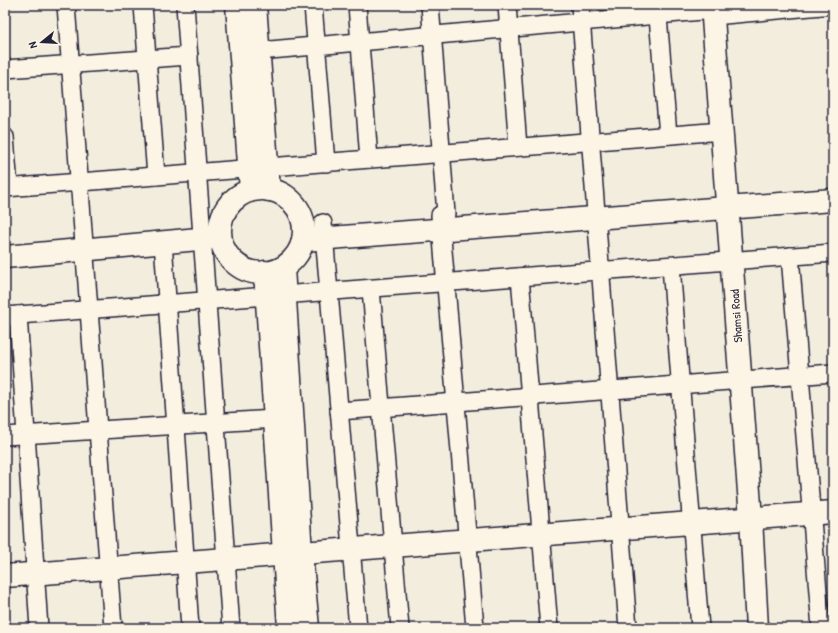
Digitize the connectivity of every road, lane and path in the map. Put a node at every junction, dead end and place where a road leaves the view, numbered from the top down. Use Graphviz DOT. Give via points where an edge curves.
graph roads {
  1 [pos="66,5"];
  2 [pos="143,5"];
  3 [pos="185,5"];
  4 [pos="237,5"];
  5 [pos="255,5"];
  6 [pos="313,5"];
  7 [pos="357,5"];
  8 [pos="430,5"];
  9 [pos="507,5"];
  10 [pos="580,5"];
  11 [pos="833,5"];
  12 [pos="777,8"];
  13 [pos="657,10"];
  14 [pos="713,11"];
  15 [pos="582,23"];
  16 [pos="509,29"];
  17 [pos="432,36"];
  18 [pos="360,42"];
  19 [pos="316,46"];
  20 [pos="259,51"];
  21 [pos="189,56"];
  22 [pos="147,59"];
  23 [pos="71,64"];
  24 [pos="5,69"];
  25 [pos="722,131"];
  26 [pos="668,135"];
  27 [pos="5,137"];
  28 [pos="591,142"];
  29 [pos="518,147"];
  30 [pos="441,153"];
  31 [pos="369,159"];
  32 [pos="326,163"];
  33 [pos="258,168"];
  34 [pos="198,173"];
  35 [pos="156,176"];
  36 [pos="80,182"];
  37 [pos="833,186"];
  38 [pos="7,188"];
  39 [pos="260,190"];
  40 [pos="833,200"];
  41 [pos="728,201"];
  42 [pos="595,211"];
  43 [pos="442,219"];
  44 [pos="313,231"];
  45 [pos="212,238"];
  46 [pos="163,242"];
  47 [pos="85,250"];
  48 [pos="833,253"];
  49 [pos="790,256"];
  50 [pos="5,257"];
  51 [pos="732,261"];
  52 [pos="671,266"];
  53 [pos="274,270"];
  54 [pos="601,271"];
  55 [pos="520,277"];
  56 [pos="445,283"];
  57 [pos="372,288"];
  58 [pos="329,292"];
  59 [pos="276,296"];
  60 [pos="208,301"];
  61 [pos="167,304"];
  62 [pos="89,310"];
  63 [pos="11,316"];
  64 [pos="833,373"];
  65 [pos="800,375"];
  66 [pos="741,380"];
  67 [pos="680,385"];
  68 [pos="610,390"];
  69 [pos="530,396"];
  70 [pos="455,402"];
  71 [pos="381,408"];
  72 [pos="339,411"];
  73 [pos="275,419"];
  74 [pos="216,423"];
  75 [pos="176,425"];
  76 [pos="98,430"];
  77 [pos="26,434"];
  78 [pos="5,436"];
  79 [pos="833,512"];
  80 [pos="812,514"];
  81 [pos="751,518"];
  82 [pos="691,523"];
  83 [pos="620,528"];
  84 [pos="541,535"];
  85 [pos="467,540"];
  86 [pos="393,546"];
  87 [pos="351,550"];
  88 [pos="292,554"];
  89 [pos="226,559"];
  90 [pos="185,562"];
  91 [pos="108,568"];
  92 [pos="35,574"];
  93 [pos="5,576"];
  94 [pos="39,628"];
  95 [pos="113,628"];
  96 [pos="190,628"];
  97 [pos="231,628"];
  98 [pos="289,628"];
  99 [pos="308,628"];
  100 [pos="358,628"];
  101 [pos="400,628"];
  102 [pos="475,628"];
  103 [pos="549,628"];
  104 [pos="628,628"];
  105 [pos="700,628"];
  106 [pos="757,628"];
  107 [pos="821,628"];
  1 -- 23 [label="street"];
  2 -- 22 [label="street"];
  3 -- 21 [label="street"];
  4 -- 33 [label="street"];
  5 -- 20 [label="street"];
  6 -- 19 [label="street"];
  7 -- 18 [label="street"];
  8 -- 17 [label="street"];
  9 -- 16 [label="street"];
  10 -- 15 [label="street"];
  11 -- 12 [label="street"];
  12 -- 14 [label="street"];
  13 -- 14 [label="street"];
  13 -- 15 [label="street"];
  13 -- 26 [label="street"];
  14 -- 25 [label="street, Shamsi Road"];
  15 -- 16 [label="street"];
  15 -- 28 [label="street"];
  16 -- 17 [label="street"];
  16 -- 29 [label="street"];
  17 -- 18 [label="street"];
  17 -- 30 [label="street"];
  18 -- 19 [label="street"];
  18 -- 31 [label="street"];
  19 -- 20 [label="street"];
  19 -- 32 [label="street"];
  20 -- 33 [label="street"];
  21 -- 22 [label="street"];
  21 -- 34 [label="street"];
  22 -- 23 [label="street"];
  22 -- 35 [label="street"];
  23 -- 24 [label="street"];
  23 -- 36 [label="street"];
  25 -- 26 [label="street"];
  25 -- 41 [label="street, Shamsi Road"];
  26 -- 28 [label="street"];
  27 -- 38 [label="street"];
  28 -- 29 [label="street"];
  28 -- 42 [label="street"];
  29 -- 30 [label="street"];
  30 -- 31 [label="street"];
  30 -- 43 [label="street"];
  31 -- 32 [label="street"];
  32 -- 33 [label="street"];
  33 -- 34 [label="street"];
  33 -- 39 [label="street"];
  34 -- 35 [label="street"];
  34 -- 45 [label="street"];
  35 -- 36 [label="street"];
  36 -- 38 [label="street"];
  36 -- 47 [label="street"];
  37 -- 41 [label="street"];
  39 -- 44 [label="street" via="278,192 289,199"];
  39 -- 45 [label="street" via="239,196 229,205"];
  40 -- 41 [label="street"];
  41 -- 42 [label="street"];
  41 -- 51 [label="street, Shamsi Road"];
  42 -- 43 [label="street"];
  42 -- 54 [label="street"];
  43 -- 44 [label="street"];
  43 -- 56 [label="street"];
  44 -- 53 [label="street" via="294,259"];
  44 -- 58 [label="street"];
  45 -- 46 [label="street"];
  45 -- 53 [label="street" via="242,267 255,272"];
  45 -- 60 [label="street"];
  46 -- 47 [label="street"];
  46 -- 61 [label="street"];
  47 -- 50 [label="street"];
  47 -- 62 [label="street"];
  48 -- 49 [label="street"];
  49 -- 51 [label="street"];
  49 -- 65 [label="street"];
  51 -- 52 [label="street"];
  51 -- 66 [label="street, Shamsi Road"];
  52 -- 54 [label="street"];
  52 -- 67 [label="street"];
  53 -- 59 [label="street"];
  54 -- 55 [label="street"];
  54 -- 68 [label="street"];
  55 -- 56 [label="street"];
  55 -- 69 [label="street"];
  56 -- 57 [label="street"];
  56 -- 70 [label="street"];
  57 -- 58 [label="street"];
  57 -- 71 [label="street"];
  58 -- 59 [label="street"];
  58 -- 72 [label="street"];
  59 -- 60 [label="street"];
  59 -- 73 [label="street"];
  59 -- 88 [label="street"];
  60 -- 61 [label="street"];
  60 -- 74 [label="street"];
  61 -- 62 [label="street"];
  61 -- 75 [label="street"];
  62 -- 63 [label="street"];
  62 -- 76 [label="street"];
  63 -- 77 [label="street"];
  64 -- 65 [label="street"];
  65 -- 66 [label="street"];
  65 -- 80 [label="street"];
  66 -- 67 [label="street"];
  66 -- 81 [label="street, Shamsi Road"];
  67 -- 68 [label="street"];
  67 -- 82 [label="street"];
  68 -- 69 [label="street"];
  68 -- 83 [label="street"];
  69 -- 70 [label="street"];
  69 -- 84 [label="street"];
  70 -- 71 [label="street"];
  70 -- 85 [label="street"];
  71 -- 72 [label="street"];
  71 -- 86 [label="street"];
  72 -- 87 [label="street"];
  73 -- 74 [label="street"];
  73 -- 88 [label="street"];
  74 -- 75 [label="street"];
  74 -- 89 [label="street"];
  75 -- 76 [label="street"];
  75 -- 90 [label="street"];
  76 -- 77 [label="street"];
  76 -- 91 [label="street"];
  77 -- 78 [label="street"];
  77 -- 92 [label="street"];
  79 -- 80 [label="street"];
  80 -- 81 [label="street"];
  80 -- 107 [label="street"];
  81 -- 82 [label="street"];
  81 -- 106 [label="street, Shamsi Road"];
  82 -- 83 [label="street"];
  82 -- 105 [label="street"];
  83 -- 84 [label="street"];
  83 -- 104 [label="street"];
  84 -- 85 [label="street"];
  84 -- 103 [label="street"];
  85 -- 86 [label="street"];
  85 -- 102 [label="street"];
  86 -- 87 [label="street"];
  86 -- 101 [label="street"];
  87 -- 88 [label="street"];
  87 -- 100 [label="street"];
  88 -- 89 [label="street"];
  88 -- 98 [label="street"];
  88 -- 99 [label="street"];
  89 -- 90 [label="street"];
  89 -- 97 [label="street"];
  90 -- 91 [label="street"];
  90 -- 96 [label="street"];
  91 -- 92 [label="street"];
  91 -- 95 [label="street"];
  92 -- 93 [label="street"];
  92 -- 94 [label="street"];
}
